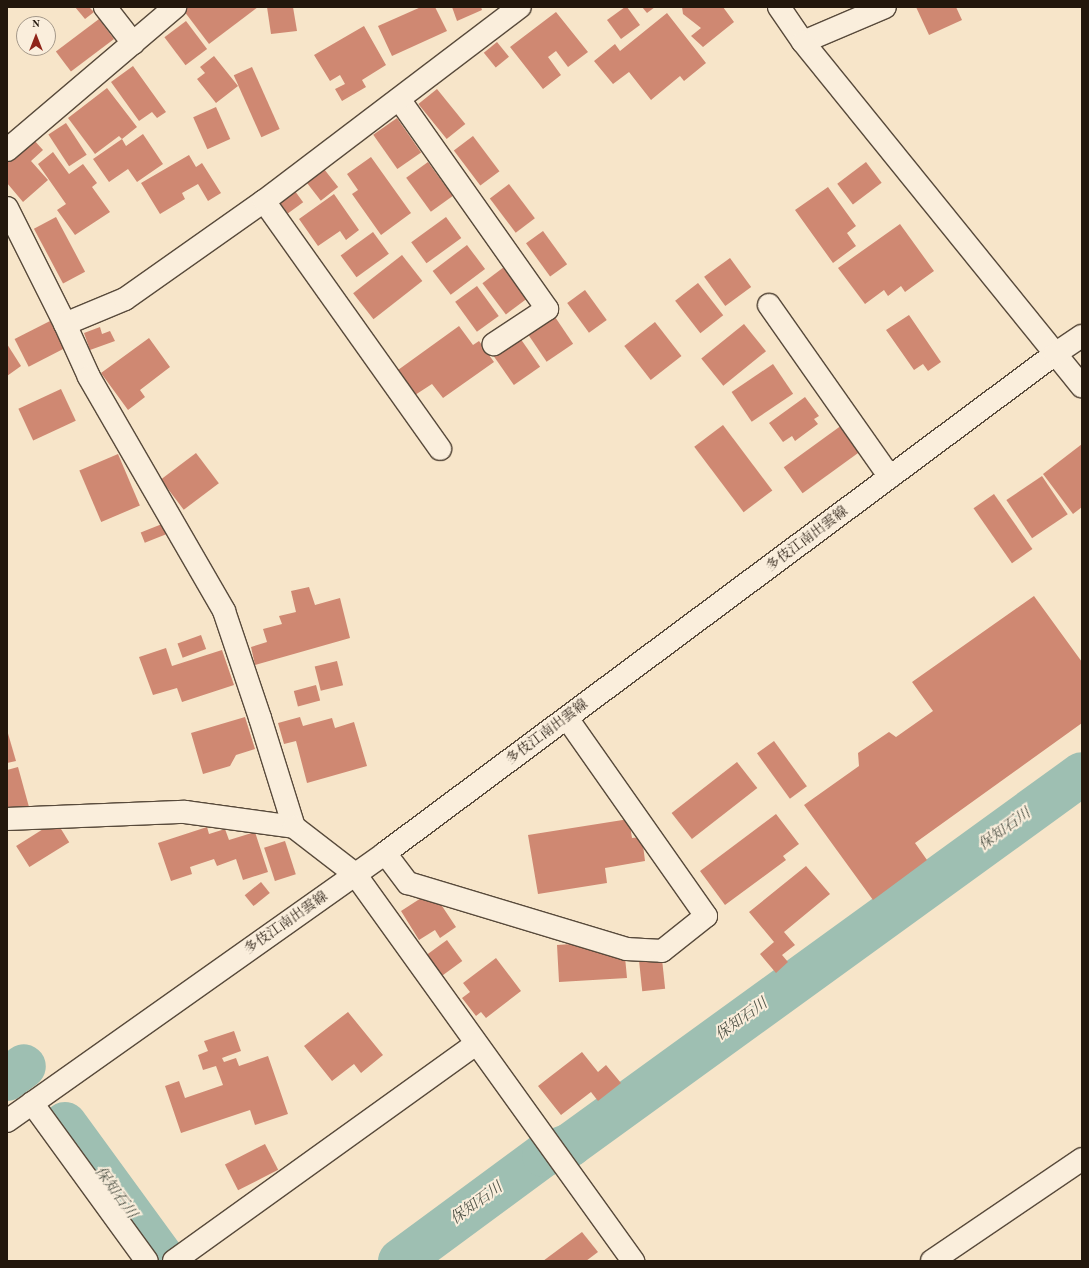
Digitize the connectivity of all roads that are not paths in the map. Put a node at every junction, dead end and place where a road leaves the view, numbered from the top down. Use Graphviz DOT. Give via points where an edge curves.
graph roads {
  1 [pos="106,7"];
  2 [pos="176,7"];
  3 [pos="520,7"];
  4 [pos="779,7"];
  5 [pos="885,7"];
  6 [pos="803,42"];
  7 [pos="133,43"];
  8 [pos="399,99"];
  9 [pos="7,150"];
  10 [pos="264,201"];
  11 [pos="7,208"];
  12 [pos="769,305"];
  13 [pos="65,324"];
  14 [pos="1082,336"];
  15 [pos="494,344"];
  16 [pos="1055,354"];
  17 [pos="1082,386"];
  18 [pos="440,448"];
  19 [pos="890,477"];
  20 [pos="567,718"];
  21 [pos="7,819"];
  22 [pos="294,827"];
  23 [pos="385,853"];
  24 [pos="356,874"];
  25 [pos="476,1044"];
  26 [pos="32,1103"];
  27 [pos="7,1121"];
  28 [pos="1082,1159"];
  29 [pos="147,1261"];
  30 [pos="174,1261"];
  31 [pos="633,1261"];
  32 [pos="932,1261"];
  1 -- 7 [label="street"];
  2 -- 7 [label="street"];
  3 -- 8 [label="street"];
  4 -- 6 [label="street"];
  5 -- 6 [label="street"];
  6 -- 16 [label="street"];
  7 -- 9 [label="street"];
  8 -- 10 [label="street"];
  8 -- 15 [label="street" via="547,309"];
  10 -- 13 [label="street" via="125,300"];
  10 -- 18 [label="street"];
  11 -- 13 [label="street"];
  12 -- 19 [label="street"];
  13 -- 22 [label="street" via="89,377 224,611"];
  14 -- 16 [label="street, 多伎江南出雲線"];
  16 -- 17 [label="street"];
  16 -- 19 [label="street, 多伎江南出雲線"];
  19 -- 20 [label="street, 多伎江南出雲線"];
  20 -- 23 [label="street, 多伎江南出雲線"];
  20 -- 23 [label="street" via="706,916 662,951 626,949 408,883"];
  21 -- 22 [label="street" via="185,812"];
  22 -- 24 [label="street"];
  23 -- 24 [label="street, 多伎江南出雲線"];
  24 -- 25 [label="street"];
  24 -- 26 [label="street, 多伎江南出雲線"];
  25 -- 30 [label="street"];
  25 -- 31 [label="street"];
  26 -- 27 [label="street, 多伎江南出雲線"];
  26 -- 29 [label="street"];
  28 -- 32 [label="street"];
}
